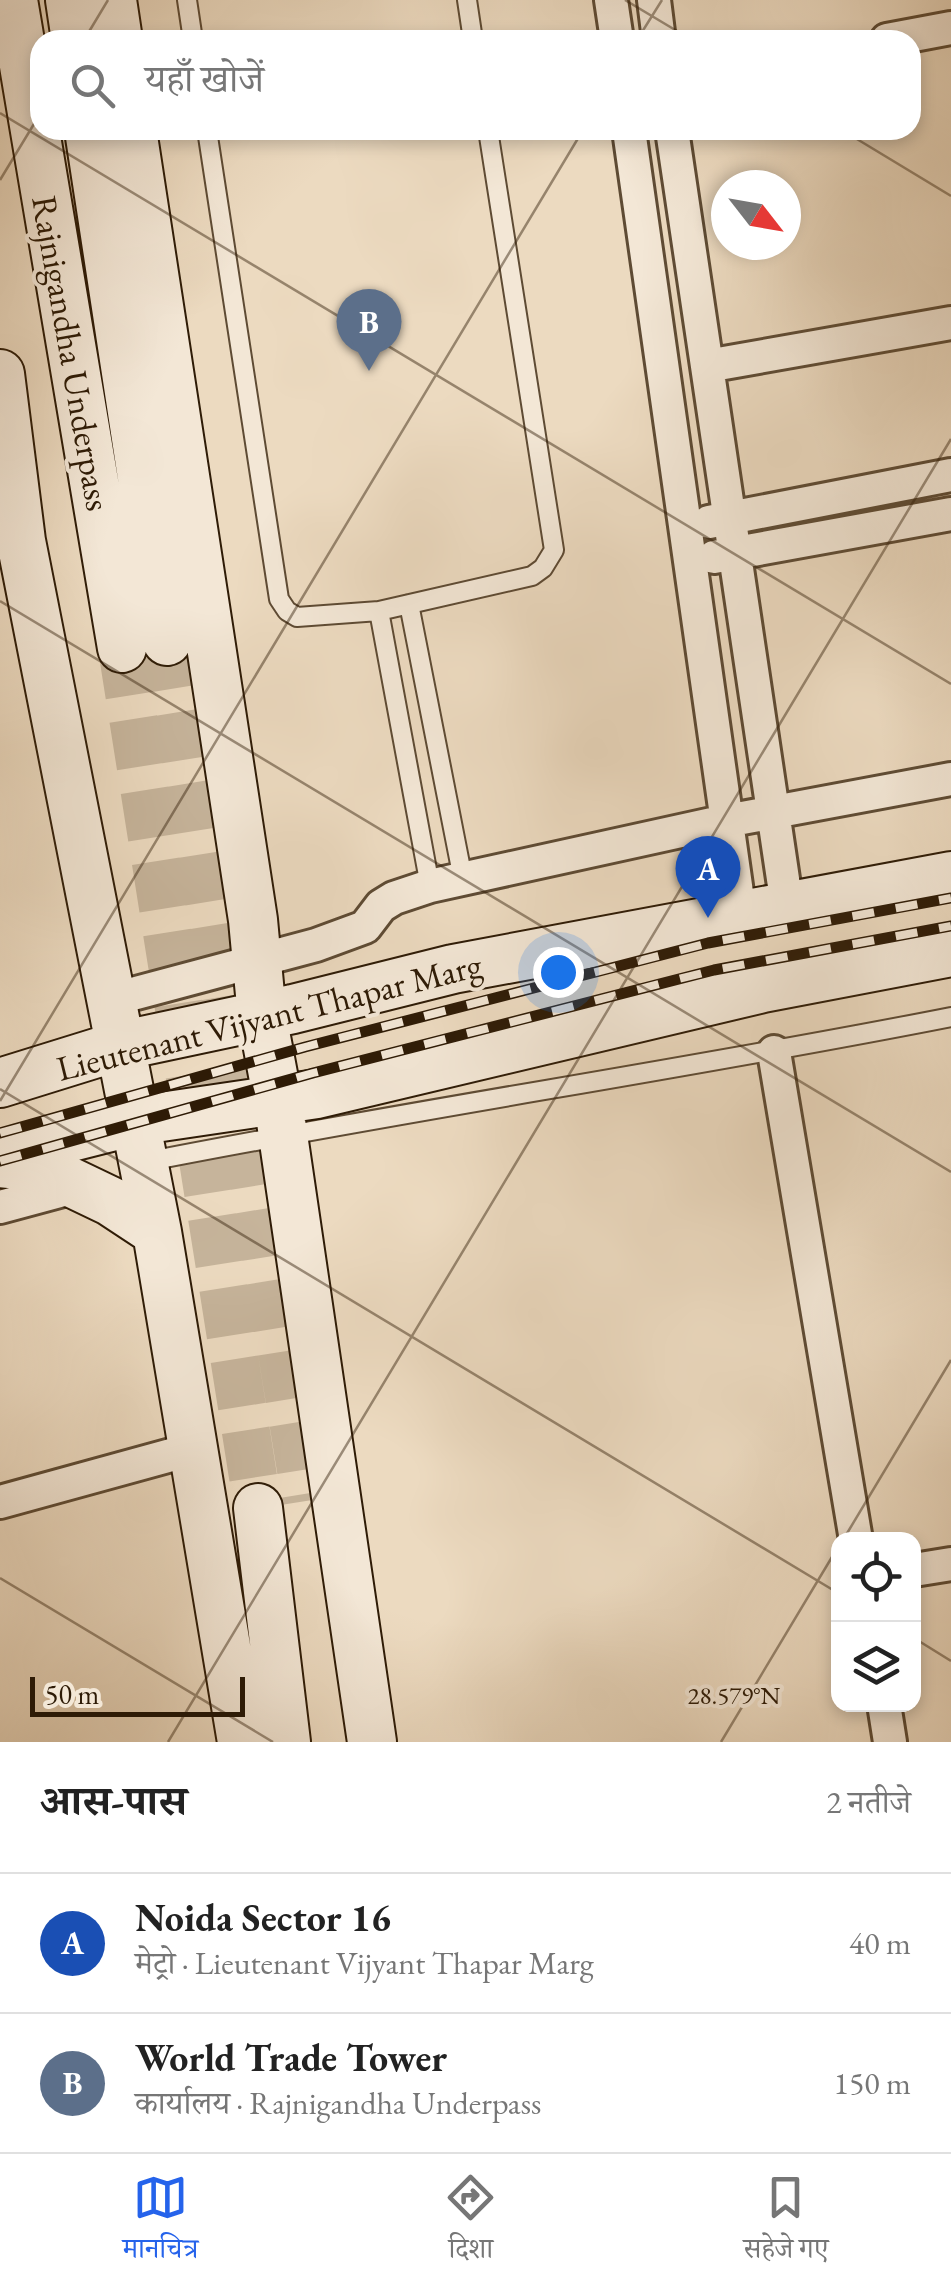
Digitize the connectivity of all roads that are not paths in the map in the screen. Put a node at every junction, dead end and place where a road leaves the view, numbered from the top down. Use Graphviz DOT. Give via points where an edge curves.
graph roads {
  1 [pos="13,0"];
  2 [pos="70,0"];
  3 [pos="112,0"];
  4 [pos="187,0"];
  5 [pos="467,0"];
  6 [pos="611,0"];
  7 [pos="654,0"];
  8 [pos="951,28"];
  9 [pos="74,30"];
  10 [pos="116,30"];
  11 [pos="192,30"];
  12 [pos="472,30"];
  13 [pos="616,30"];
  14 [pos="658,30"];
  15 [pos="921,34"];
  16 [pos="30,84"];
  17 [pos="41,140"];
  18 [pos="90,140"];
  19 [pos="134,140"];
  20 [pos="209,140"];
  21 [pos="490,140"];
  22 [pos="630,140"];
  23 [pos="673,140"];
  24 [pos="951,322"];
  25 [pos="707,366"];
  26 [pos="0,374"];
  27 [pos="951,475"];
  28 [pos="951,514"];
  29 [pos="729,518"];
  30 [pos="685,527"];
  31 [pos="11,544"];
  32 [pos="734,553"];
  33 [pos="690,561"];
  34 [pos="409,604"];
  35 [pos="379,611"];
  36 [pos="951,779"];
  37 [pos="772,813"];
  38 [pos="726,821"];
  39 [pos="951,876"];
  40 [pos="463,879"];
  41 [pos="430,886"];
  42 [pos="786,906"];
  43 [pos="740,914"];
  44 [pos="951,952"];
  45 [pos="258,962"];
  46 [pos="262,1016"];
  47 [pos="951,1017"];
  48 [pos="114,1023"];
  49 [pos="774,1052"];
  50 [pos="0,1083"];
  51 [pos="279,1118"];
  52 [pos="138,1142"];
  53 [pos="0,1155"];
  54 [pos="0,1163"];
  55 [pos="78,1186"];
  56 [pos="0,1207"];
  57 [pos="156,1232"];
  58 [pos="193,1450"];
  59 [pos="306,1501"];
  60 [pos="0,1502"];
  61 [pos="258,1508"];
  62 [pos="855,1532"];
  63 [pos="951,1564"];
  64 [pos="921,1569"];
  65 [pos="885,1712"];
  66 [pos="242,1742"];
  67 [pos="286,1742"];
  68 [pos="342,1742"];
  69 [pos="372,1742"];
  70 [pos="890,1742"];
  1 -- 16 [label="main road, Rajnigandha Underpass"];
  2 -- 9 [label="main road"];
  3 -- 10 [label="main road"];
  4 -- 11 [label="lane"];
  5 -- 12 [label="lane"];
  6 -- 13 [label="street"];
  7 -- 14 [label="street"];
  8 -- 15 [label="street"];
  17 -- 18 [label="main road, Rajnigandha Underpass" via="144,644"];
  19 -- 45 [label="main road"];
  20 -- 35 [label="lane" via="279,599 297,618"];
  21 -- 34 [label="lane" via="554,550 532,576"];
  22 -- 30 [label="street"];
  23 -- 25 [label="street"];
  24 -- 25 [label="street"];
  25 -- 29 [label="street"];
  26 -- 31 [label="main road"];
  27 -- 29 [label="street"];
  28 -- 32 [label="street"];
  29 -- 30 [label="street"];
  29 -- 32 [label="street"];
  30 -- 33 [label="street"];
  31 -- 48 [label="main road"];
  32 -- 33 [label="street"];
  32 -- 37 [label="street"];
  33 -- 38 [label="street"];
  34 -- 35 [label="lane"];
  34 -- 40 [label="lane"];
  35 -- 41 [label="lane"];
  36 -- 37 [label="street"];
  37 -- 38 [label="street"];
  37 -- 42 [label="street"];
  38 -- 40 [label="street"];
  38 -- 43 [label="street"];
  39 -- 42 [label="main road, Lieutenant Vijyant Thapar Marg"];
  40 -- 41 [label="street"];
  41 -- 45 [label="street" via="381,906 364,927"];
  42 -- 43 [label="main road, Lieutenant Vijyant Thapar Marg"];
  43 -- 46 [label="main road, Lieutenant Vijyant Thapar Marg" via="453,969"];
  44 -- 51 [label="main road, Lieutenant Vijyant Thapar Marg" via="762,988"];
  45 -- 46 [label="main road"];
  45 -- 48 [label="street"];
  46 -- 48 [label="main road, Lieutenant Vijyant Thapar Marg"];
  46 -- 51 [label="main road"];
  47 -- 49 [label="lane"];
  48 -- 50 [label="main road, Lieutenant Vijyant Thapar Marg"];
  48 -- 52 [label="main road"];
  49 -- 51 [label="lane"];
  49 -- 62 [label="street"];
  51 -- 52 [label="main road, Lieutenant Vijyant Thapar Marg"];
  51 -- 69 [label="main road"];
  52 -- 53 [label="main road, Lieutenant Vijyant Thapar Marg"];
  52 -- 57 [label="main road"];
  54 -- 55 [label="main road" via="39,1167"];
  55 -- 56 [label="street"];
  55 -- 57 [label="main road"];
  57 -- 58 [label="main road"];
  58 -- 60 [label="street"];
  58 -- 66 [label="main road"];
  59 -- 68 [label="main road"];
  61 -- 67 [label="main road"];
  63 -- 64 [label="street"];
  65 -- 70 [label="street"];
}
